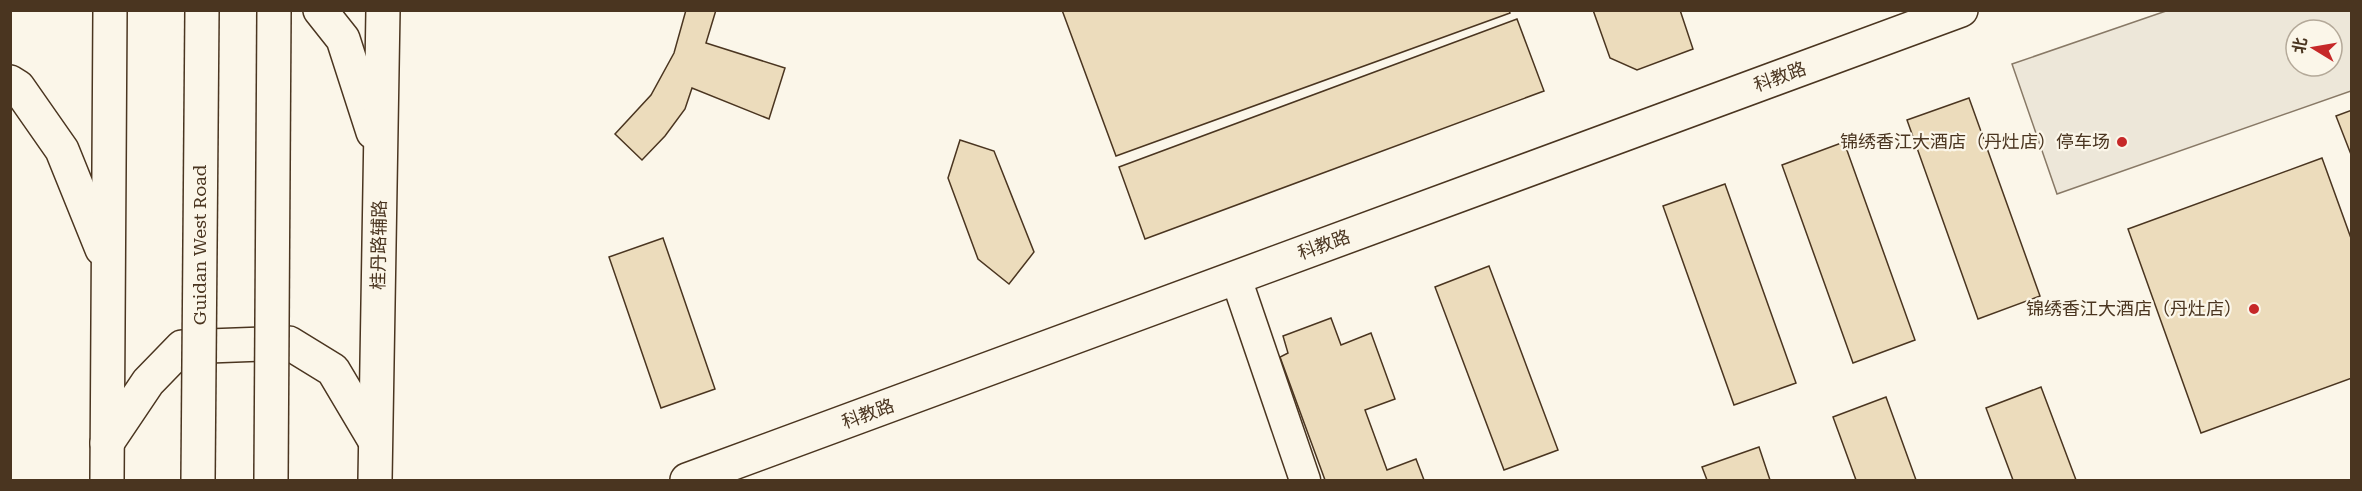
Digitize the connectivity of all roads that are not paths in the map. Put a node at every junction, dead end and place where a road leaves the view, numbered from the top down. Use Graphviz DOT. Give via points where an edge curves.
graph roads {
  1 [pos="111,10"];
  2 [pos="202,10"];
  3 [pos="274,10"];
  4 [pos="320,10"];
  5 [pos="1961,10"];
  6 [pos="388,19"];
  7 [pos="10,82"];
  8 [pos="381,157"];
  9 [pos="109,265"];
  10 [pos="1236,278"];
  11 [pos="374,439"];
  12 [pos="107,443"];
  13 [pos="107,480"];
  14 [pos="198,480"];
  15 [pos="271,480"];
  16 [pos="375,480"];
  17 [pos="687,480"];
  18 [pos="1305,480"];
  1 -- 9 [label="main road"];
  2 -- 14 [label="main road, Guidan West Road, bridge"];
  3 -- 15 [label="main road, bridge"];
  4 -- 8 [label="main road" via="343,39"];
  5 -- 10 [label="main road, 科教路"];
  6 -- 8 [label="main road, 桂丹路辅路"];
  7 -- 9 [label="main road" via="18,87 62,150"];
  8 -- 11 [label="main road, 桂丹路辅路"];
  9 -- 12 [label="main road"];
  10 -- 17 [label="main road, 科教路"];
  10 -- 18 [label="street"];
  11 -- 12 [label="main road" via="333,370 289,342 182,347 148,382"];
  11 -- 16 [label="main road, 桂丹路辅路"];
  12 -- 13 [label="main road"];
}
